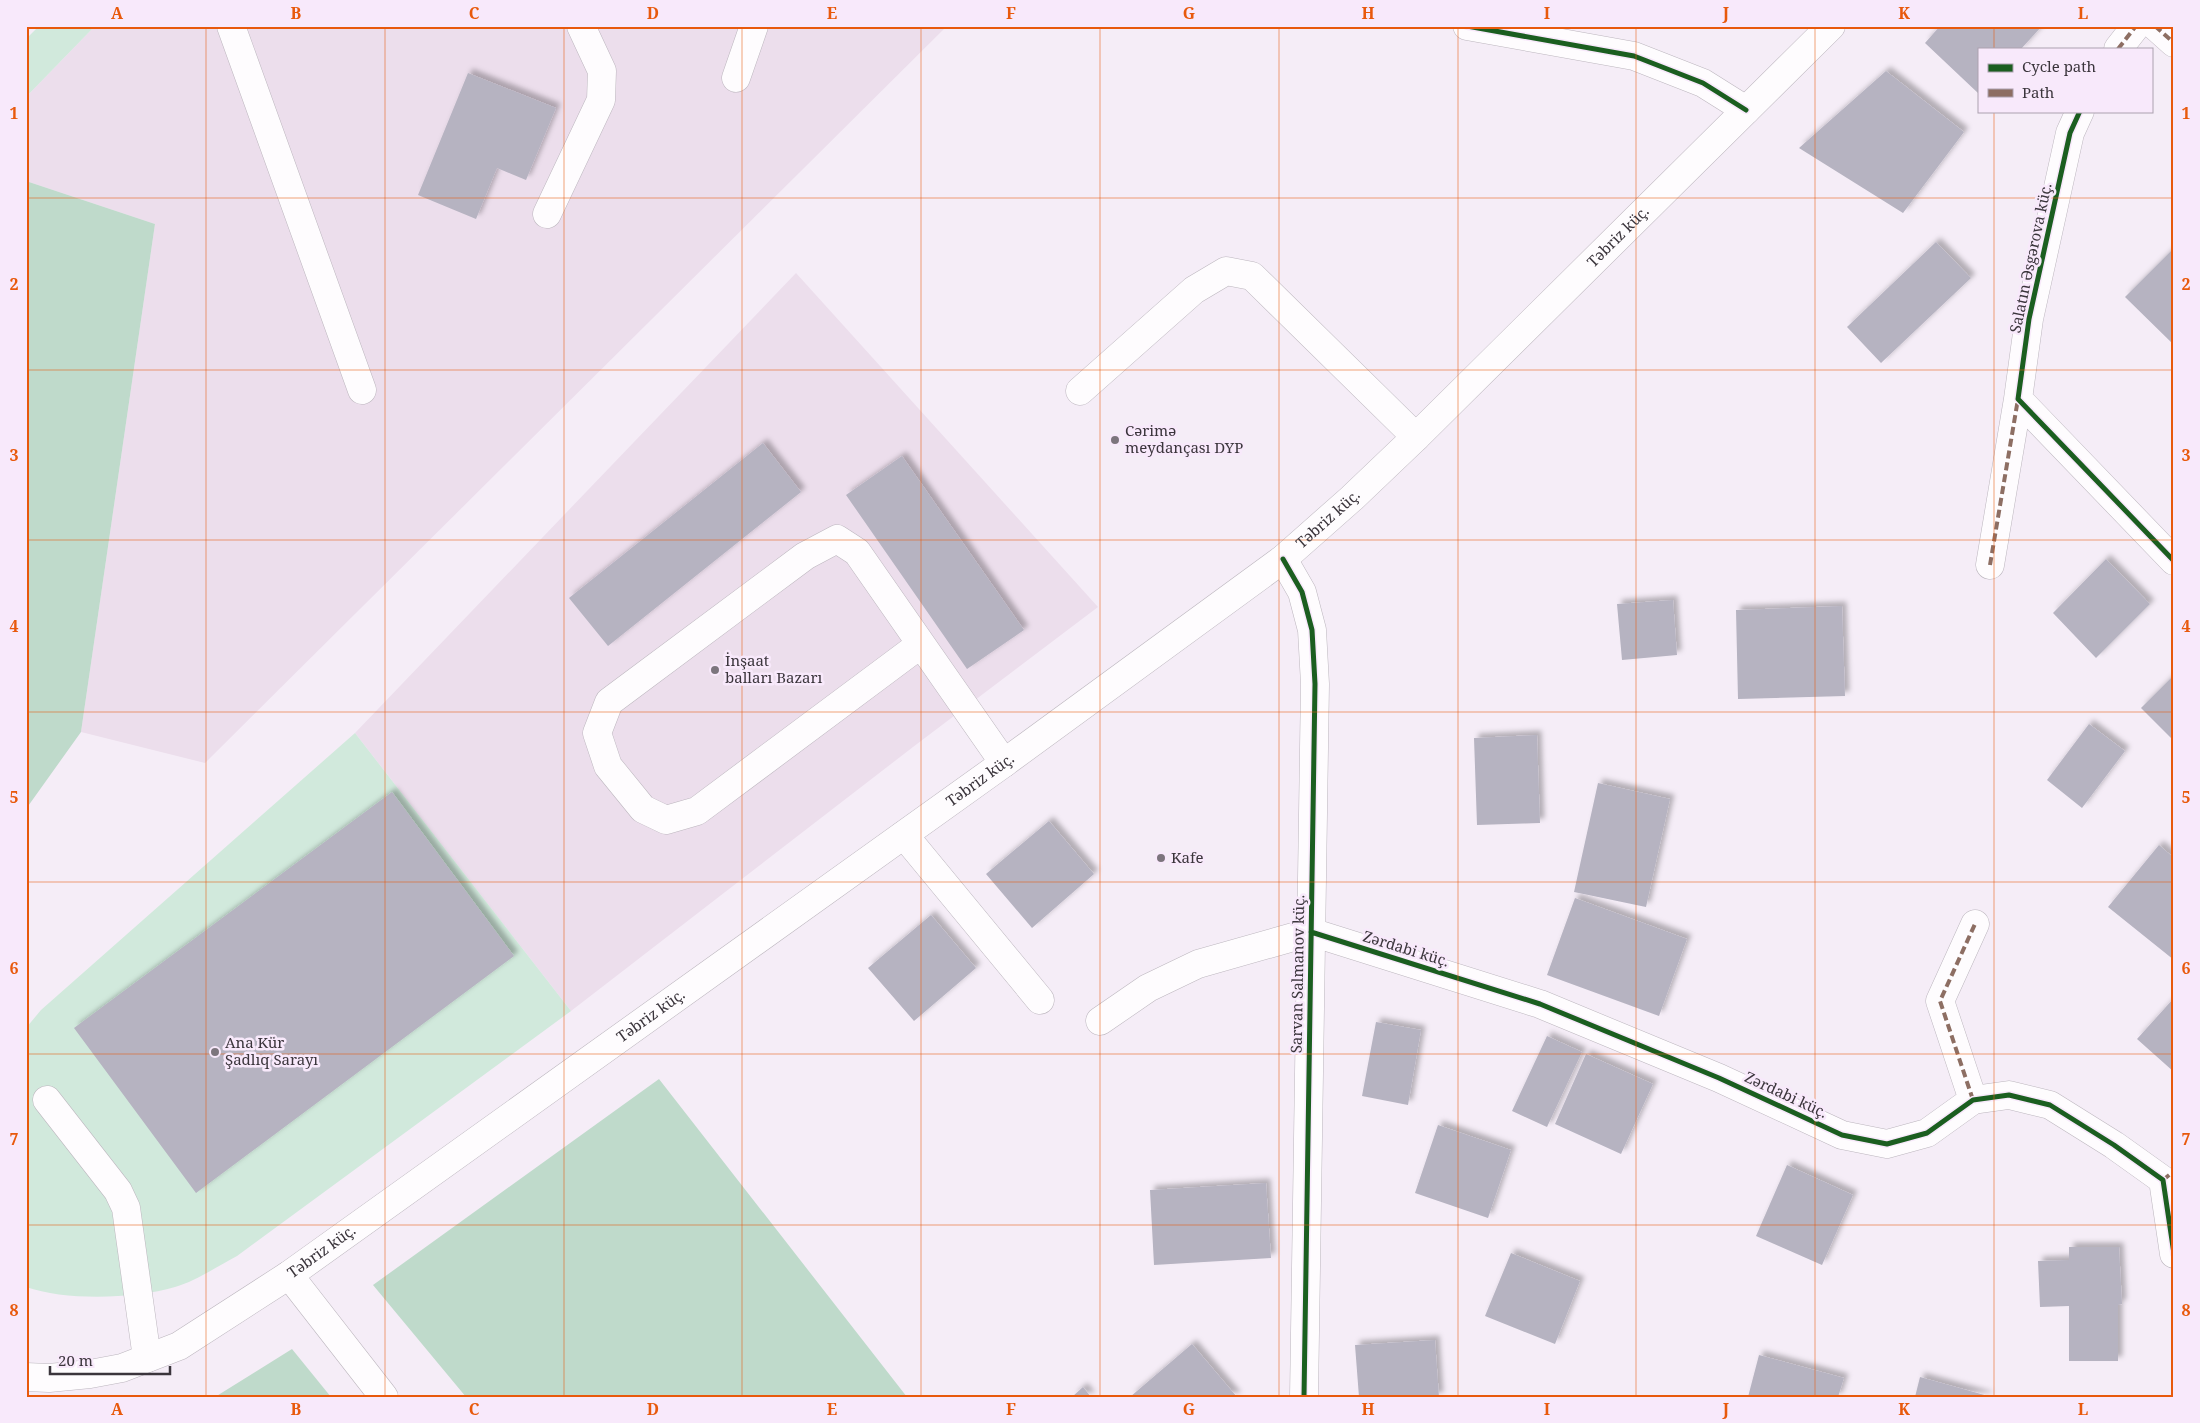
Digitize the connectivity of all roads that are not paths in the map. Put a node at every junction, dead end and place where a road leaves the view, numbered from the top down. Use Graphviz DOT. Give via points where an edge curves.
graph roads {
  1 [pos="231,26"];
  2 [pos="581,26"];
  3 [pos="754,26"];
  4 [pos="1467,26"];
  5 [pos="2136,26"];
  6 [pos="2155,26"];
  7 [pos="1824,29"];
  8 [pos="2174,43"];
  9 [pos="2119,48"];
  10 [pos="736,78"];
  11 [pos="1746,110"];
  12 [pos="2080,112"];
  13 [pos="546,214"];
  14 [pos="362,390"];
  15 [pos="1080,391"];
  16 [pos="2018,399"];
  17 [pos="1416,437"];
  18 [pos="1283,559"];
  19 [pos="2174,561"];
  20 [pos="1990,565"];
  21 [pos="921,644"];
  22 [pos="1004,763"];
  23 [pos="904,835"];
  24 [pos="1975,924"];
  25 [pos="1311,932"];
  26 [pos="1040,1000"];
  27 [pos="1100,1021"];
  28 [pos="47,1100"];
  29 [pos="1973,1100"];
  30 [pos="2168,1176"];
  31 [pos="2174,1254"];
  32 [pos="289,1275"];
  33 [pos="147,1358"];
  34 [pos="26,1377"];
  35 [pos="384,1397"];
  36 [pos="1304,1397"];
  1 -- 14 [label="street"];
  2 -- 13 [label="street" via="602,71 601,100"];
  3 -- 10 [label="street"];
  4 -- 11 [label="street" via="1634,56 1703,83"];
  5 -- 9 [label="street"];
  6 -- 8 [label="street"];
  7 -- 11 [label="street, Təbriz küç."];
  11 -- 17 [label="street, Təbriz küç."];
  12 -- 16 [label="street, Salatın Əsgərova küç." via="2070,134 2029,318"];
  15 -- 17 [label="street" via="1194,290 1226,271 1252,276"];
  16 -- 19 [label="street"];
  16 -- 20 [label="street, Salatın Əsgərova küç."];
  17 -- 18 [label="street, Təbriz küç."];
  18 -- 22 [label="street, Təbriz küç."];
  18 -- 25 [label="street, Sarvan Salmanov küç." via="1302,592 1312,630 1315,684"];
  21 -- 21 [label="street" via="857,552 837,539 805,556 609,702 597,733 608,766 643,809 666,820 697,811"];
  21 -- 22 [label="street"];
  22 -- 23 [label="street, Təbriz küç."];
  23 -- 26 [label="street"];
  23 -- 32 [label="street, Təbriz küç."];
  24 -- 29 [label="street" via="1940,1000"];
  25 -- 27 [label="street" via="1198,964 1148,988"];
  25 -- 29 [label="street, Zərdabi küç." via="1540,1004 1720,1078 1842,1135 1887,1144 1927,1133"];
  25 -- 36 [label="street, Sarvan Salmanov küç."];
  28 -- 33 [label="street" via="118,1191 126,1208"];
  29 -- 30 [label="street, Zərdabi küç." via="2009,1095 2050,1105"];
  30 -- 31 [label="street, Zərdabi küç."];
  32 -- 33 [label="street, Təbriz küç." via="179,1346"];
  32 -- 35 [label="street"];
  33 -- 34 [label="street, Təbriz küç." via="122,1368 90,1374"];
}
